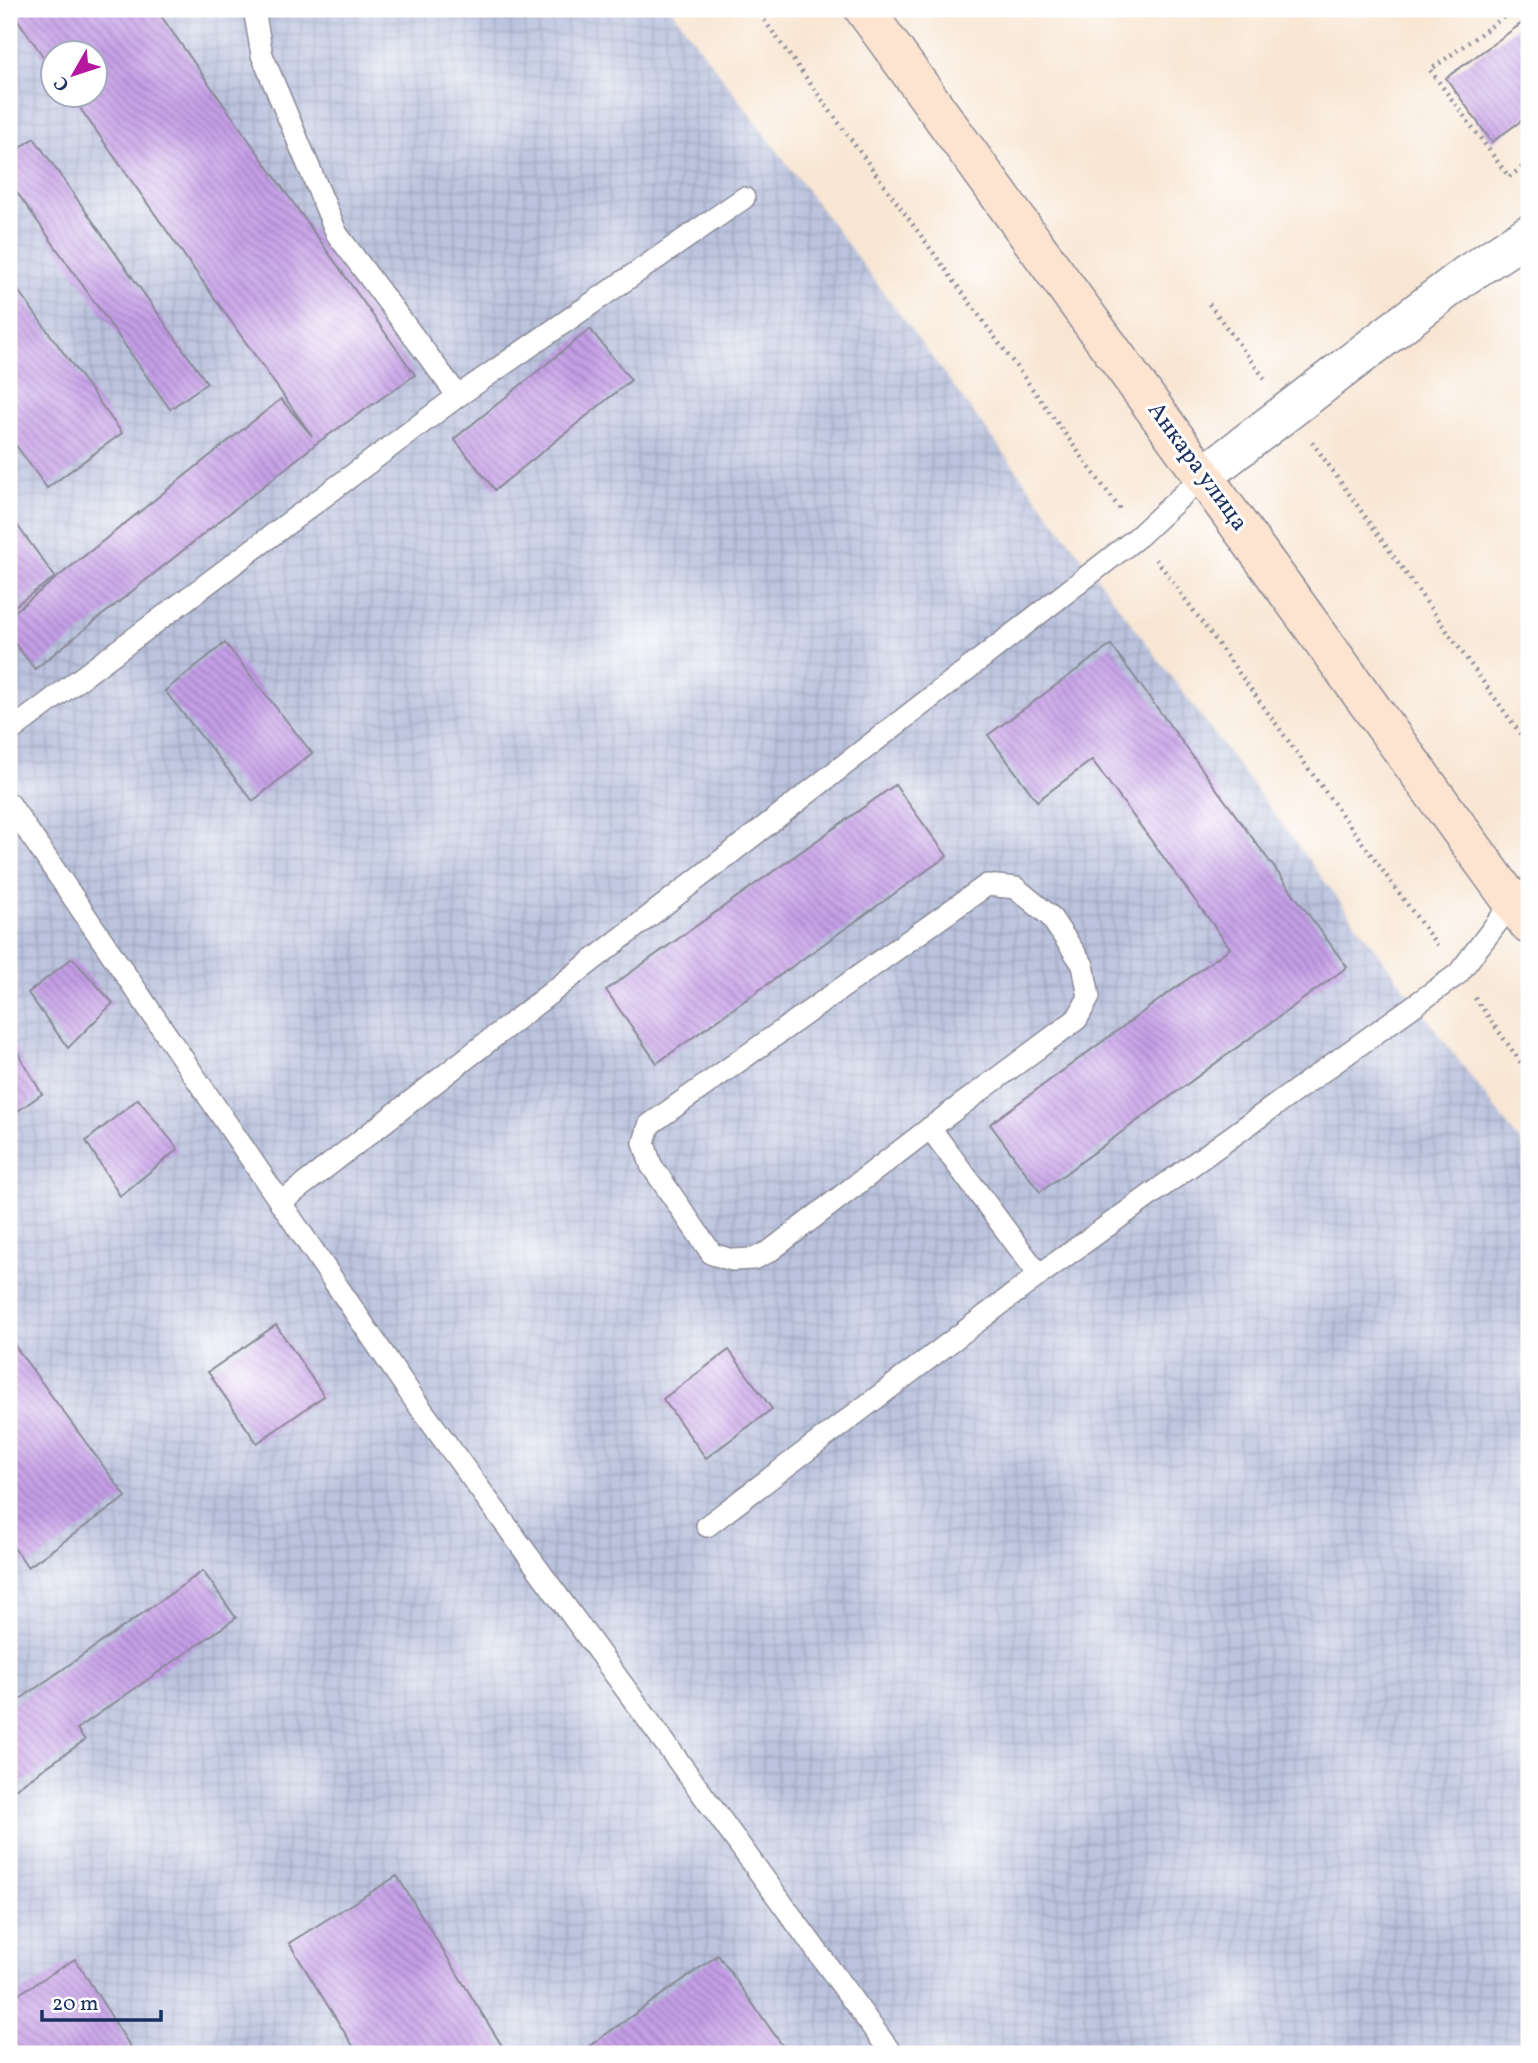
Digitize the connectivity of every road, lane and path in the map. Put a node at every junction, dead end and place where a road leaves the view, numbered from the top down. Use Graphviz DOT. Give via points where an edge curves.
graph roads {
  1 [pos="254,9"];
  2 [pos="864,9"];
  3 [pos="1515,9"];
  4 [pos="1529,162"];
  5 [pos="744,198"];
  6 [pos="1529,234"];
  7 [pos="1209,304"];
  8 [pos="458,396"];
  9 [pos="1289,411"];
  10 [pos="1203,476"];
  11 [pos="9,732"];
  12 [pos="1529,746"];
  13 [pos="9,803"];
  14 [pos="1524,905"];
  15 [pos="930,1128"];
  16 [pos="280,1203"];
  17 [pos="1039,1275"];
  18 [pos="708,1526"];
  19 [pos="892,2054"];
  1 -- 8 [label="lane" via="262,55 337,234"];
  2 -- 10 [label="main road, Анкара улица"];
  3 -- 4 [label="path" via="1430,70 1509,177"];
  5 -- 8 [label="lane"];
  6 -- 9 [label="street" via="1466,275"];
  7 -- 9 [label="path"];
  8 -- 11 [label="lane"];
  9 -- 10 [label="street"];
  9 -- 12 [label="path"];
  10 -- 14 [label="main road, Анкара улица"];
  10 -- 16 [label="lane" via="1139,536"];
  13 -- 16 [label="lane"];
  14 -- 17 [label="lane" via="1458,974"];
  15 -- 15 [label="lane" via="1077,1019 1089,997 1083,965 1057,926 1016,888 987,885 649,1125 644,1143 651,1165 712,1254 732,1260 754,1259"];
  15 -- 17 [label="lane"];
  16 -- 19 [label="lane" via="414,1399"];
  17 -- 18 [label="lane"];
}
